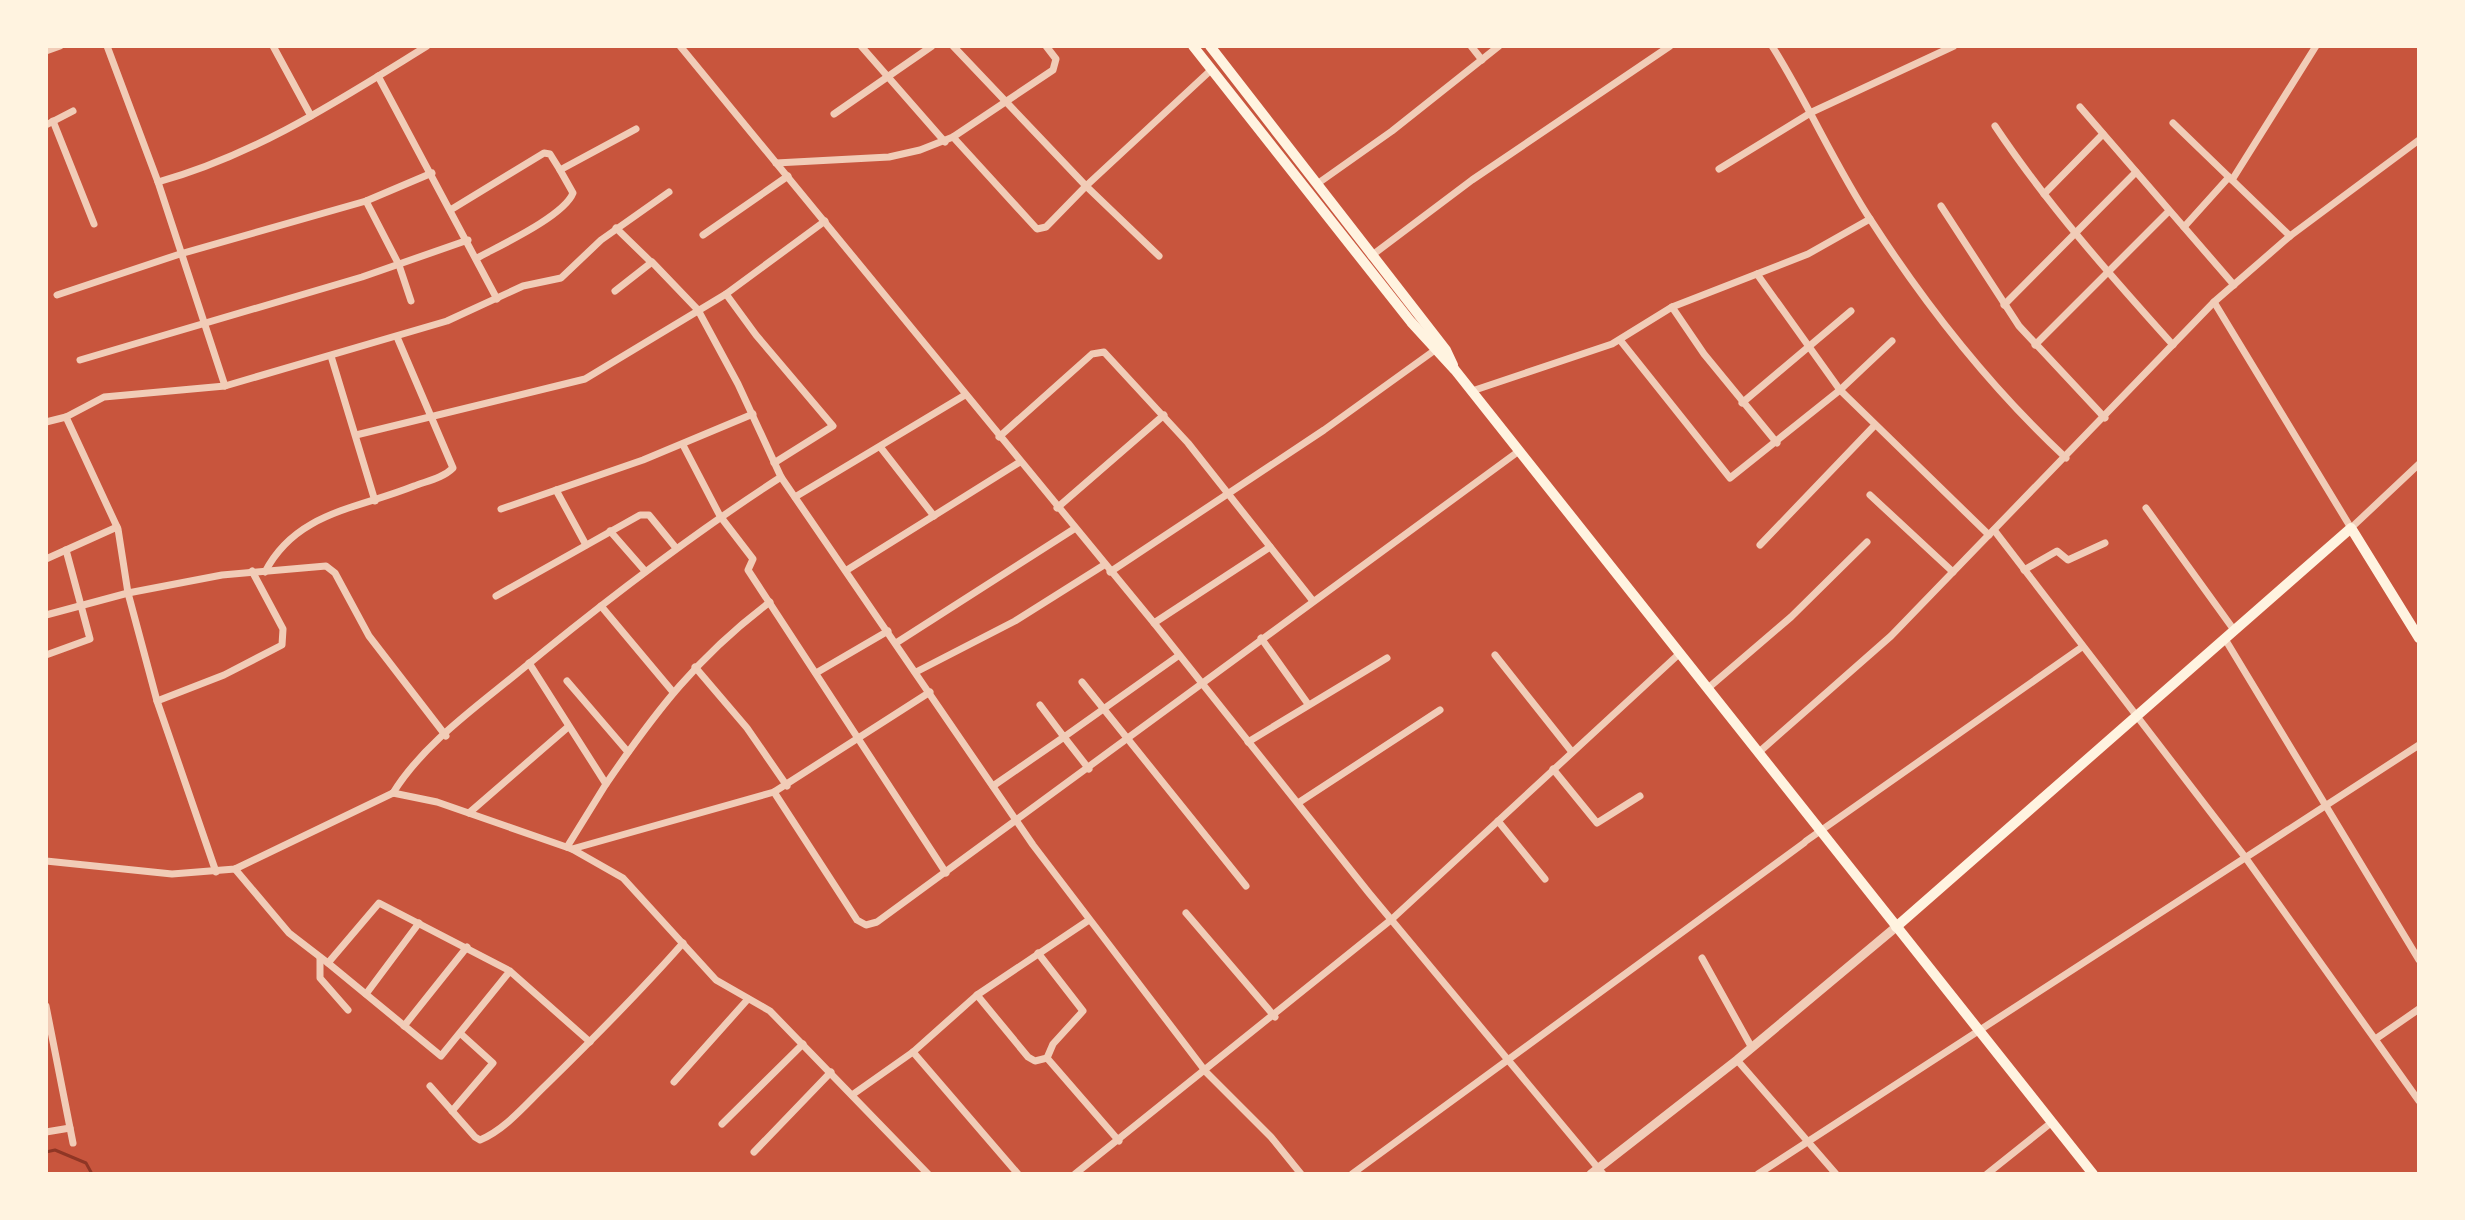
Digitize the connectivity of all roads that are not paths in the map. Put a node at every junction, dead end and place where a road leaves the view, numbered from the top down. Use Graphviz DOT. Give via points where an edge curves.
graph roads {
  1 [pos="60,46"];
  2 [pos="107,46"];
  3 [pos="427,46"];
  4 [pos="680,46"];
  5 [pos="861,46"];
  6 [pos="932,46"];
  7 [pos="953,46"];
  8 [pos="1046,46"];
  9 [pos="1193,46"];
  10 [pos="1210,46"];
  11 [pos="1471,46"];
  12 [pos="1499,46"];
  13 [pos="1670,46"];
  14 [pos="1772,46"];
  15 [pos="1954,46"];
  16 [pos="2316,46"];
  17 [pos="274,47"];
  18 [pos="46,51"];
  19 [pos="1482,60"];
  20 [pos="1211,70"];
  21 [pos="886,75"];
  22 [pos="378,76"];
  23 [pos="1004,104"];
  24 [pos="2080,107"];
  25 [pos="73,111"];
  26 [pos="1812,112"];
  27 [pos="834,114"];
  28 [pos="311,116"];
  29 [pos="50,123"];
  30 [pos="2173,123"];
  31 [pos="1995,126"];
  32 [pos="636,129"];
  33 [pos="2103,134"];
  34 [pos="949,140"];
  35 [pos="2419,140"];
  36 [pos="776,163"];
  37 [pos="1719,169"];
  38 [pos="560,170"];
  39 [pos="2136,172"];
  40 [pos="432,173"];
  41 [pos="788,176"];
  42 [pos="2230,179"];
  43 [pos="158,182"];
  44 [pos="1317,184"];
  45 [pos="1086,186"];
  46 [pos="669,192"];
  47 [pos="2044,194"];
  48 [pos="366,201"];
  49 [pos="1941,206"];
  50 [pos="452,209"];
  51 [pos="2169,211"];
  52 [pos="1870,219"];
  53 [pos="825,221"];
  54 [pos="94,224"];
  55 [pos="2184,227"];
  56 [pos="616,228"];
  57 [pos="2075,233"];
  58 [pos="703,235"];
  59 [pos="2290,236"];
  60 [pos="468,240"];
  61 [pos="180,254"];
  62 [pos="1159,256"];
  63 [pos="477,258"];
  64 [pos="1367,258"];
  65 [pos="651,262"];
  66 [pos="399,265"];
  67 [pos="2108,271"];
  68 [pos="1757,274"];
  69 [pos="2234,285"];
  70 [pos="615,291"];
  71 [pos="726,294"];
  72 [pos="57,295"];
  73 [pos="497,299"];
  74 [pos="411,301"];
  75 [pos="2214,302"];
  76 [pos="2004,305"];
  77 [pos="1672,307"];
  78 [pos="698,310"];
  79 [pos="1851,311"];
  80 [pos="205,326"];
  81 [pos="397,337"];
  82 [pos="1620,340"];
  83 [pos="1892,341"];
  84 [pos="2035,345"];
  85 [pos="2173,345"];
  86 [pos="1810,349"];
  87 [pos="1435,350"];
  88 [pos="331,356"];
  89 [pos="80,360"];
  90 [pos="1455,370"];
  91 [pos="225,386"];
  92 [pos="1840,390"];
  93 [pos="1472,391"];
  94 [pos="965,395"];
  95 [pos="1742,403"];
  96 [pos="432,414"];
  97 [pos="753,414"];
  98 [pos="1164,415"];
  99 [pos="66,417"];
  100 [pos="2105,418"];
  101 [pos="46,422"];
  102 [pos="1875,425"];
  103 [pos="356,435"];
  104 [pos="999,437"];
  105 [pos="1777,443"];
  106 [pos="683,445"];
  107 [pos="881,448"];
  108 [pos="1519,451"];
  109 [pos="2066,458"];
  110 [pos="1020,462"];
  111 [pos="774,463"];
  112 [pos="2419,464"];
  113 [pos="2411,471"];
  114 [pos="781,477"];
  115 [pos="2419,478"];
  116 [pos="556,490"];
  117 [pos="1226,493"];
  118 [pos="1870,495"];
  119 [pos="795,497"];
  120 [pos="375,501"];
  121 [pos="1057,508"];
  122 [pos="2146,508"];
  123 [pos="501,509"];
  124 [pos="720,516"];
  125 [pos="934,516"];
  126 [pos="117,527"];
  127 [pos="2351,528"];
  128 [pos="1074,529"];
  129 [pos="610,531"];
  130 [pos="1991,533"];
  131 [pos="1867,542"];
  132 [pos="2105,543"];
  133 [pos="586,545"];
  134 [pos="1760,545"];
  135 [pos="1270,547"];
  136 [pos="676,548"];
  137 [pos="66,550"];
  138 [pos="46,559"];
  139 [pos="1107,569"];
  140 [pos="847,570"];
  141 [pos="2024,570"];
  142 [pos="252,571"];
  143 [pos="645,571"];
  144 [pos="265,572"];
  145 [pos="1953,572"];
  146 [pos="128,593"];
  147 [pos="496,596"];
  148 [pos="1313,601"];
  149 [pos="770,602"];
  150 [pos="82,605"];
  151 [pos="601,606"];
  152 [pos="46,615"];
  153 [pos="1154,623"];
  154 [pos="2234,630"];
  155 [pos="888,631"];
  156 [pos="1261,638"];
  157 [pos="2419,638"];
  158 [pos="2225,639"];
  159 [pos="896,643"];
  160 [pos="2082,647"];
  161 [pos="1680,653"];
  162 [pos="46,655"];
  163 [pos="1495,655"];
  164 [pos="1178,656"];
  165 [pos="1387,658"];
  166 [pos="529,663"];
  167 [pos="695,667"];
  168 [pos="916,672"];
  169 [pos="816,673"];
  170 [pos="567,681"];
  171 [pos="1082,682"];
  172 [pos="1201,683"];
  173 [pos="1707,689"];
  174 [pos="673,692"];
  175 [pos="930,692"];
  176 [pos="157,701"];
  177 [pos="1308,704"];
  178 [pos="1040,705"];
  179 [pos="1105,709"];
  180 [pos="1440,710"];
  181 [pos="2136,717"];
  182 [pos="568,727"];
  183 [pos="446,736"];
  184 [pos="1064,737"];
  185 [pos="858,739"];
  186 [pos="1130,739"];
  187 [pos="1248,742"];
  188 [pos="2419,745"];
  189 [pos="628,752"];
  190 [pos="1572,752"];
  191 [pos="1758,753"];
  192 [pos="1089,769"];
  193 [pos="1553,769"];
  194 [pos="606,784"];
  195 [pos="787,786"];
  196 [pos="993,786"];
  197 [pos="774,792"];
  198 [pos="393,793"];
  199 [pos="1640,796"];
  200 [pos="1298,803"];
  201 [pos="2327,804"];
  202 [pos="469,813"];
  203 [pos="1498,821"];
  204 [pos="1017,823"];
  205 [pos="1820,831"];
  206 [pos="570,848"];
  207 [pos="2245,857"];
  208 [pos="46,861"];
  209 [pos="235,869"];
  210 [pos="216,872"];
  211 [pos="946,873"];
  212 [pos="1545,879"];
  213 [pos="1246,886"];
  214 [pos="1186,913"];
  215 [pos="1392,919"];
  216 [pos="1089,920"];
  217 [pos="419,923"];
  218 [pos="1896,927"];
  219 [pos="683,943"];
  220 [pos="467,947"];
  221 [pos="1038,953"];
  222 [pos="320,958"];
  223 [pos="1702,958"];
  224 [pos="2419,960"];
  225 [pos="328,963"];
  226 [pos="510,971"];
  227 [pos="366,994"];
  228 [pos="977,995"];
  229 [pos="748,999"];
  230 [pos="46,1006"];
  231 [pos="2419,1009"];
  232 [pos="348,1010"];
  233 [pos="1275,1017"];
  234 [pos="404,1026"];
  235 [pos="1978,1030"];
  236 [pos="461,1034"];
  237 [pos="2377,1038"];
  238 [pos="590,1042"];
  239 [pos="803,1044"];
  240 [pos="1752,1048"];
  241 [pos="913,1052"];
  242 [pos="1047,1058"];
  243 [pos="1507,1058"];
  244 [pos="1737,1060"];
  245 [pos="58,1071"];
  246 [pos="831,1072"];
  247 [pos="1206,1072"];
  248 [pos="46,1075"];
  249 [pos="674,1082"];
  250 [pos="430,1086"];
  251 [pos="852,1095"];
  252 [pos="2419,1101"];
  253 [pos="452,1111"];
  254 [pos="2052,1122"];
  255 [pos="722,1124"];
  256 [pos="70,1128"];
  257 [pos="46,1132"];
  258 [pos="1119,1141"];
  259 [pos="1809,1142"];
  260 [pos="73,1143"];
  261 [pos="754,1152"];
  262 [pos="1087,1165"];
  263 [pos="1598,1172"];
  264 [pos="928,1174"];
  265 [pos="1018,1174"];
  266 [pos="1075,1174"];
  267 [pos="1093,1174"];
  268 [pos="1301,1174"];
  269 [pos="1352,1174"];
  270 [pos="1758,1174"];
  271 [pos="1836,1174"];
  272 [pos="1987,1174"];
  273 [pos="2093,1174"];
  1 -- 18 [label="street"];
  2 -- 43 [label="street"];
  3 -- 22 [label="street"];
  4 -- 36 [label="street"];
  5 -- 21 [label="street"];
  6 -- 21 [label="street"];
  7 -- 23 [label="street"];
  8 -- 23 [label="street" via="1056,59 1055,67"];
  9 -- 20 [label="main road"];
  10 -- 44 [label="main road"];
  11 -- 19 [label="street"];
  12 -- 19 [label="street"];
  13 -- 64 [label="street"];
  14 -- 26 [label="street"];
  15 -- 26 [label="street"];
  16 -- 42 [label="street"];
  17 -- 28 [label="street"];
  19 -- 44 [label="street"];
  20 -- 45 [label="street"];
  20 -- 64 [label="main road"];
  21 -- 27 [label="street"];
  21 -- 34 [label="street"];
  22 -- 28 [label="street"];
  22 -- 40 [label="street"];
  23 -- 34 [label="street"];
  23 -- 45 [label="street"];
  24 -- 33 [label="street"];
  25 -- 29 [label="street"];
  26 -- 37 [label="street"];
  26 -- 52 [label="street"];
  28 -- 43 [label="street" via="226,159"];
  29 -- 54 [label="street"];
  30 -- 42 [label="street"];
  31 -- 47 [label="street"];
  32 -- 38 [label="street"];
  33 -- 39 [label="street"];
  33 -- 47 [label="street"];
  34 -- 36 [label="street" via="889,157"];
  34 -- 45 [label="street" via="1037,229 1044,229"];
  35 -- 59 [label="street"];
  36 -- 41 [label="street"];
  38 -- 50 [label="street" via="546,152"];
  38 -- 63 [label="street" via="573,193 570,199"];
  39 -- 51 [label="street"];
  39 -- 57 [label="street"];
  40 -- 48 [label="street"];
  40 -- 50 [label="street"];
  41 -- 53 [label="street"];
  41 -- 58 [label="street"];
  42 -- 55 [label="street"];
  42 -- 59 [label="street"];
  43 -- 61 [label="street"];
  44 -- 64 [label="main road"];
  45 -- 62 [label="street"];
  46 -- 56 [label="street"];
  47 -- 57 [label="street"];
  48 -- 61 [label="street"];
  48 -- 66 [label="street"];
  49 -- 76 [label="street"];
  50 -- 60 [label="street"];
  51 -- 55 [label="street"];
  51 -- 67 [label="street"];
  52 -- 68 [label="street" via="1820,248"];
  52 -- 109 [label="street" via="2004,397"];
  53 -- 71 [label="street"];
  53 -- 94 [label="street"];
  55 -- 69 [label="street"];
  56 -- 65 [label="street"];
  56 -- 73 [label="street" via="561,278 523,286"];
  57 -- 67 [label="street"];
  57 -- 76 [label="street"];
  59 -- 69 [label="street"];
  60 -- 63 [label="street"];
  60 -- 66 [label="street"];
  61 -- 72 [label="street"];
  61 -- 80 [label="street"];
  63 -- 73 [label="street"];
  64 -- 87 [label="main road"];
  64 -- 90 [label="main road" via="1446,350"];
  65 -- 70 [label="street"];
  65 -- 78 [label="street"];
  66 -- 74 [label="street"];
  66 -- 80 [label="street"];
  67 -- 84 [label="street"];
  67 -- 85 [label="street"];
  68 -- 77 [label="street"];
  68 -- 86 [label="street"];
  69 -- 75 [label="street"];
  71 -- 78 [label="street"];
  71 -- 111 [label="street" via="833,426"];
  73 -- 81 [label="street"];
  75 -- 85 [label="street"];
  75 -- 127 [label="street"];
  76 -- 84 [label="street"];
  77 -- 82 [label="street"];
  77 -- 95 [label="street"];
  78 -- 96 [label="street" via="585,379"];
  78 -- 97 [label="street"];
  79 -- 86 [label="street"];
  80 -- 89 [label="street"];
  80 -- 91 [label="street"];
  81 -- 88 [label="street"];
  81 -- 96 [label="street"];
  82 -- 93 [label="street"];
  82 -- 105 [label="street" via="1730,478"];
  83 -- 92 [label="street"];
  84 -- 100 [label="street"];
  85 -- 100 [label="street"];
  86 -- 92 [label="street"];
  86 -- 95 [label="street"];
  87 -- 90 [label="main road"];
  87 -- 117 [label="street"];
  88 -- 91 [label="street"];
  88 -- 103 [label="street"];
  90 -- 93 [label="main road"];
  91 -- 99 [label="street" via="104,397"];
  92 -- 102 [label="street"];
  92 -- 105 [label="street"];
  93 -- 108 [label="main road"];
  94 -- 104 [label="street"];
  94 -- 107 [label="street"];
  95 -- 105 [label="street"];
  96 -- 103 [label="street"];
  96 -- 120 [label="street" via="453,468"];
  97 -- 106 [label="street"];
  97 -- 111 [label="street"];
  98 -- 104 [label="street" via="1100,351"];
  98 -- 117 [label="street"];
  98 -- 121 [label="street"];
  99 -- 101 [label="street"];
  99 -- 126 [label="street"];
  100 -- 109 [label="street"];
  102 -- 130 [label="street"];
  102 -- 134 [label="street"];
  103 -- 120 [label="street"];
  104 -- 110 [label="street"];
  106 -- 116 [label="street"];
  106 -- 124 [label="street"];
  107 -- 119 [label="street"];
  107 -- 125 [label="street"];
  108 -- 148 [label="street"];
  108 -- 161 [label="main road"];
  109 -- 130 [label="street"];
  110 -- 121 [label="street"];
  110 -- 125 [label="street"];
  111 -- 114 [label="street"];
  112 -- 113 [label="street"];
  113 -- 115 [label="street"];
  113 -- 127 [label="street"];
  114 -- 119 [label="street"];
  114 -- 124 [label="street"];
  116 -- 123 [label="street"];
  116 -- 133 [label="street"];
  117 -- 135 [label="street"];
  117 -- 139 [label="street"];
  118 -- 145 [label="street"];
  119 -- 140 [label="street"];
  120 -- 144 [label="street" via="304,525 276,552"];
  121 -- 128 [label="street"];
  122 -- 154 [label="street"];
  124 -- 136 [label="street"];
  124 -- 149 [label="street" via="753,559 748,570"];
  125 -- 140 [label="street"];
  126 -- 137 [label="street"];
  126 -- 146 [label="street"];
  127 -- 154 [label="main road"];
  127 -- 157 [label="main road"];
  128 -- 139 [label="street"];
  128 -- 159 [label="street"];
  129 -- 133 [label="street"];
  129 -- 136 [label="street" via="649,515"];
  129 -- 143 [label="street"];
  130 -- 141 [label="street"];
  130 -- 145 [label="street"];
  131 -- 173 [label="street"];
  132 -- 141 [label="street" via="2068,560 2057,551"];
  133 -- 147 [label="street"];
  135 -- 148 [label="street"];
  135 -- 153 [label="street"];
  136 -- 143 [label="street"];
  137 -- 138 [label="street"];
  137 -- 150 [label="street"];
  139 -- 153 [label="street"];
  139 -- 168 [label="street"];
  140 -- 155 [label="street"];
  141 -- 160 [label="street"];
  142 -- 144 [label="street"];
  142 -- 146 [label="street"];
  142 -- 176 [label="street" via="283,629 282,645"];
  143 -- 151 [label="street"];
  144 -- 183 [label="street" via="331,568 369,636"];
  145 -- 191 [label="street" via="1848,676"];
  146 -- 150 [label="street"];
  146 -- 176 [label="street"];
  148 -- 156 [label="street"];
  149 -- 167 [label="street" via="721,639"];
  149 -- 169 [label="street"];
  150 -- 152 [label="street"];
  150 -- 162 [label="street" via="90,639"];
  151 -- 166 [label="street"];
  151 -- 174 [label="street"];
  153 -- 164 [label="street"];
  154 -- 158 [label="main road"];
  155 -- 159 [label="street"];
  155 -- 169 [label="street"];
  156 -- 172 [label="street"];
  156 -- 177 [label="street"];
  158 -- 181 [label="main road"];
  158 -- 201 [label="street"];
  159 -- 168 [label="street"];
  160 -- 181 [label="street"];
  160 -- 205 [label="street"];
  161 -- 173 [label="main road"];
  161 -- 190 [label="street"];
  163 -- 190 [label="street"];
  164 -- 172 [label="street"];
  164 -- 179 [label="street"];
  165 -- 177 [label="street"];
  166 -- 182 [label="street"];
  166 -- 183 [label="street"];
  167 -- 174 [label="street"];
  167 -- 195 [label="street" via="753,735"];
  168 -- 175 [label="street"];
  169 -- 185 [label="street"];
  170 -- 189 [label="street"];
  171 -- 179 [label="street"];
  172 -- 186 [label="street"];
  172 -- 187 [label="street"];
  173 -- 191 [label="main road"];
  174 -- 189 [label="street"];
  175 -- 185 [label="street"];
  175 -- 196 [label="street"];
  176 -- 210 [label="street"];
  177 -- 187 [label="street"];
  178 -- 184 [label="street"];
  179 -- 184 [label="street"];
  179 -- 186 [label="street"];
  180 -- 200 [label="street"];
  181 -- 207 [label="street"];
  181 -- 218 [label="main road"];
  182 -- 194 [label="street"];
  182 -- 202 [label="street"];
  183 -- 198 [label="street" via="410,768"];
  184 -- 192 [label="street"];
  184 -- 196 [label="street"];
  185 -- 195 [label="street"];
  185 -- 211 [label="street"];
  186 -- 192 [label="street"];
  186 -- 213 [label="street"];
  187 -- 200 [label="street"];
  188 -- 201 [label="street"];
  189 -- 194 [label="street"];
  190 -- 193 [label="street"];
  191 -- 205 [label="main road"];
  192 -- 204 [label="street"];
  193 -- 199 [label="street" via="1597,823"];
  193 -- 203 [label="street"];
  194 -- 206 [label="street"];
  195 -- 197 [label="street"];
  196 -- 204 [label="street"];
  197 -- 206 [label="street"];
  197 -- 211 [label="street" via="844,902 866,925 890,915"];
  198 -- 202 [label="street"];
  198 -- 209 [label="street"];
  200 -- 215 [label="street"];
  201 -- 207 [label="street"];
  201 -- 224 [label="street"];
  202 -- 206 [label="street"];
  203 -- 212 [label="street"];
  203 -- 215 [label="street"];
  204 -- 211 [label="street"];
  204 -- 216 [label="street"];
  205 -- 218 [label="main road"];
  205 -- 243 [label="street"];
  206 -- 219 [label="street" via="623,878"];
  207 -- 235 [label="street"];
  207 -- 237 [label="street"];
  208 -- 210 [label="street" via="172,874"];
  209 -- 210 [label="street"];
  209 -- 222 [label="street" via="289,933"];
  214 -- 233 [label="street"];
  215 -- 233 [label="street"];
  215 -- 243 [label="street"];
  216 -- 221 [label="street"];
  216 -- 247 [label="street"];
  217 -- 220 [label="street"];
  217 -- 225 [label="street" via="375,904"];
  217 -- 227 [label="street"];
  218 -- 235 [label="main road"];
  218 -- 240 [label="street"];
  219 -- 229 [label="street" via="716,980"];
  219 -- 238 [label="street"];
  220 -- 226 [label="street"];
  220 -- 234 [label="street"];
  221 -- 228 [label="street"];
  221 -- 242 [label="street" via="1083,1011"];
  222 -- 225 [label="street"];
  222 -- 232 [label="street" via="320,978"];
  223 -- 240 [label="street"];
  225 -- 227 [label="street"];
  226 -- 236 [label="street"];
  226 -- 238 [label="street"];
  227 -- 234 [label="street"];
  228 -- 241 [label="street"];
  228 -- 242 [label="street" via="1029,1058"];
  229 -- 239 [label="street" via="770,1011"];
  229 -- 249 [label="street"];
  230 -- 245 [label="street"];
  231 -- 237 [label="street"];
  233 -- 247 [label="street"];
  234 -- 236 [label="street" via="441,1056"];
  235 -- 254 [label="main road"];
  235 -- 259 [label="street"];
  236 -- 253 [label="street" via="493,1063"];
  237 -- 252 [label="street"];
  238 -- 253 [label="street" via="504,1126 483,1139"];
  239 -- 246 [label="street"];
  239 -- 255 [label="street"];
  240 -- 244 [label="street"];
  241 -- 251 [label="street"];
  241 -- 265 [label="street"];
  242 -- 258 [label="street"];
  243 -- 263 [label="street"];
  243 -- 269 [label="street"];
  244 -- 259 [label="street"];
  244 -- 263 [label="street"];
  245 -- 248 [label="street"];
  245 -- 256 [label="street"];
  246 -- 251 [label="street"];
  246 -- 261 [label="street"];
  247 -- 258 [label="street"];
  247 -- 268 [label="street"];
  250 -- 253 [label="street"];
  251 -- 264 [label="street"];
  254 -- 272 [label="street"];
  254 -- 273 [label="main road"];
  256 -- 257 [label="street"];
  256 -- 260 [label="street"];
  258 -- 262 [label="street"];
  259 -- 270 [label="street"];
  259 -- 271 [label="street"];
  262 -- 266 [label="street"];
  262 -- 267 [label="street"];
}
